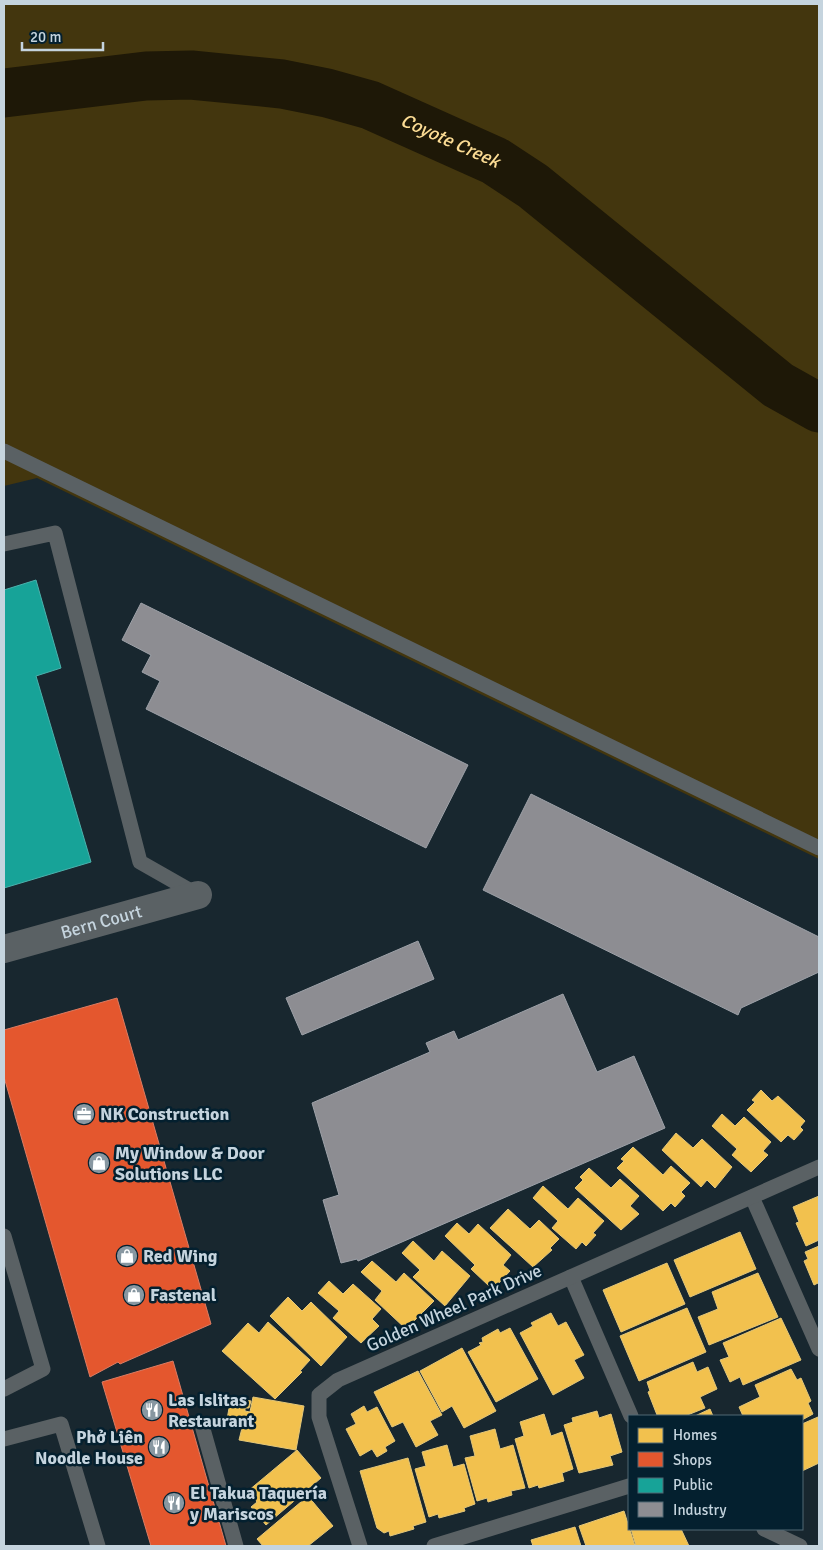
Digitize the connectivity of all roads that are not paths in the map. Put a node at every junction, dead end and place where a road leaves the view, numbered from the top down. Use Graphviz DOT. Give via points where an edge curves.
graph roads {
  1 [pos="4,451"];
  2 [pos="4,544"];
  3 [pos="819,848"];
  4 [pos="198,894"];
  5 [pos="4,949"];
  6 [pos="819,1167"];
  7 [pos="752,1197"];
  8 [pos="4,1236"];
  9 [pos="571,1277"];
  10 [pos="819,1349"];
  11 [pos="4,1389"];
  12 [pos="631,1415"];
  13 [pos="203,1429"];
  14 [pos="4,1439"];
  15 [pos="628,1486"];
  16 [pos="766,1530"];
  17 [pos="98,1546"];
  18 [pos="236,1546"];
  19 [pos="360,1546"];
  20 [pos="434,1546"];
  21 [pos="800,1546"];
  1 -- 3 [label="lane"];
  2 -- 4 [label="lane" via="55,533 140,862"];
  4 -- 5 [label="street, Bern Court"];
  6 -- 7 [label="lane, Golden Wheel Park Drive"];
  7 -- 9 [label="lane, Golden Wheel Park Drive"];
  7 -- 10 [label="lane"];
  8 -- 11 [label="lane" via="43,1369"];
  9 -- 12 [label="lane"];
  9 -- 19 [label="lane, Golden Wheel Park Drive" via="338,1380 319,1395 319,1417"];
  13 -- 18 [label="lane"];
  14 -- 17 [label="lane" via="61,1424"];
  15 -- 20 [label="lane"];
  16 -- 21 [label="lane"];
}
